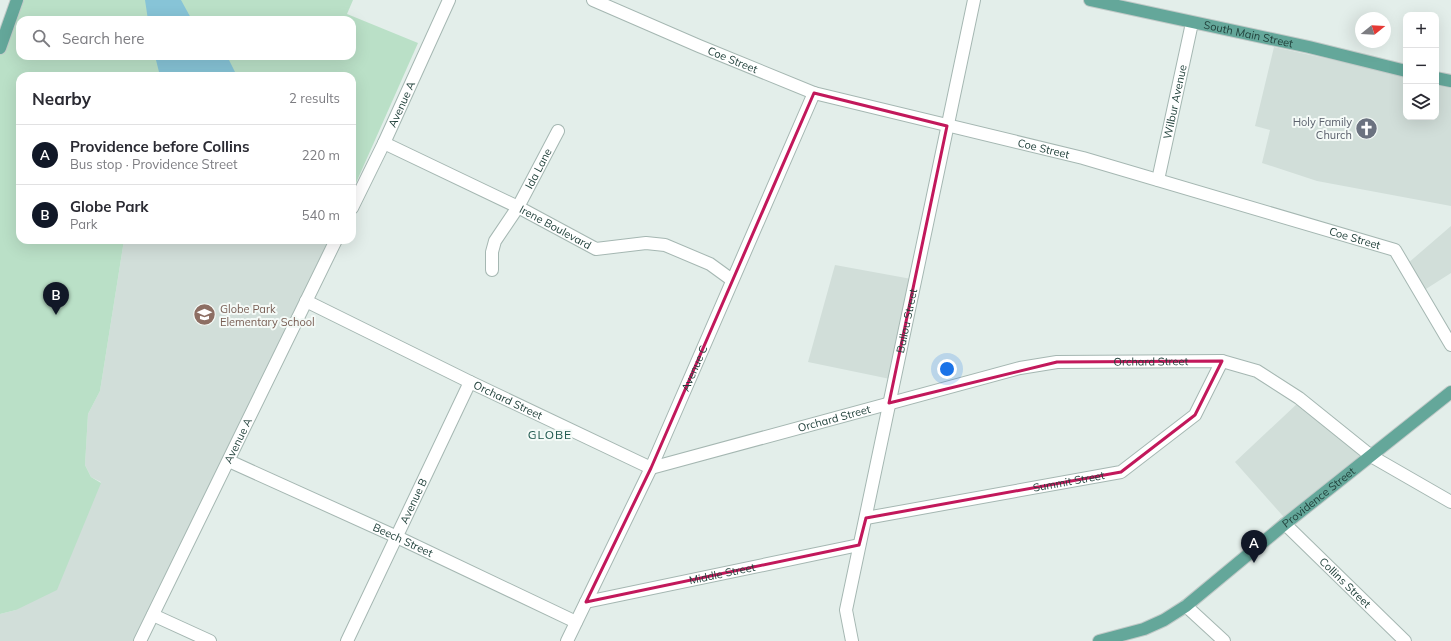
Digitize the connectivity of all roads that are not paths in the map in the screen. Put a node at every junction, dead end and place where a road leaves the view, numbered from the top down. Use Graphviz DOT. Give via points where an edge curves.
graph roads {
  1 [pos="17,0"];
  2 [pos="449,0"];
  3 [pos="593,0"];
  4 [pos="974,0"];
  5 [pos="1090,0"];
  6 [pos="1192,23"];
  7 [pos="0,48"];
  8 [pos="1403,70"];
  9 [pos="1439,79"];
  10 [pos="1451,81"];
  11 [pos="814,93"];
  12 [pos="947,126"];
  13 [pos="558,131"];
  14 [pos="384,142"];
  15 [pos="1158,180"];
  16 [pos="356,200"];
  17 [pos="518,207"];
  18 [pos="334,244"];
  19 [pos="492,270"];
  20 [pos="732,280"];
  21 [pos="306,301"];
  22 [pos="1451,345"];
  23 [pos="1222,362"];
  24 [pos="470,382"];
  25 [pos="1451,392"];
  26 [pos="889,403"];
  27 [pos="1371,456"];
  28 [pos="229,461"];
  29 [pos="651,468"];
  30 [pos="1451,502"];
  31 [pos="866,518"];
  32 [pos="1285,524"];
  33 [pos="397,537"];
  34 [pos="859,545"];
  35 [pos="586,602"];
  36 [pos="1186,606"];
  37 [pos="153,615"];
  38 [pos="576,622"];
  39 [pos="140,641"];
  40 [pos="210,641"];
  41 [pos="347,641"];
  42 [pos="567,641"];
  43 [pos="852,641"];
  44 [pos="1099,641"];
  45 [pos="1224,641"];
  46 [pos="1405,641"];
  1 -- 7 [label="main road"];
  2 -- 14 [label="street, Avenue A"];
  3 -- 11 [label="street, Coe Street"];
  4 -- 12 [label="street, Ballou Street"];
  5 -- 6 [label="main road, South Main Street"];
  6 -- 8 [label="main road, South Main Street" via="1309,47"];
  6 -- 15 [label="street, Wilbur Avenue"];
  9 -- 10 [label="main road"];
  11 -- 12 [label="street, Coe Street"];
  11 -- 20 [label="street, Avenue C"];
  12 -- 15 [label="street, Coe Street" via="1019,142"];
  12 -- 26 [label="street, Ballou Street"];
  13 -- 17 [label="street, Ida Lane"];
  14 -- 16 [label="street, Avenue A"];
  14 -- 17 [label="street, Irene Boulevard"];
  15 -- 22 [label="street, Coe Street" via="1395,250"];
  17 -- 19 [label="street, Ida Lane" via="495,241"];
  17 -- 20 [label="street, Irene Boulevard" via="596,249 646,243 665,245 710,264"];
  18 -- 21 [label="street, Avenue A"];
  20 -- 29 [label="street, Avenue C"];
  21 -- 24 [label="street, Orchard Street"];
  21 -- 28 [label="street, Avenue A"];
  23 -- 26 [label="street, Orchard Street" via="1056,362 1020,368"];
  23 -- 27 [label="street, Orchard Street" via="1257,372 1287,391"];
  23 -- 31 [label="street, Summit Street" via="1195,415 1121,472"];
  24 -- 29 [label="street, Orchard Street"];
  24 -- 33 [label="street, Avenue B"];
  25 -- 27 [label="main road, Providence Street"];
  26 -- 29 [label="street, Orchard Street"];
  26 -- 31 [label="street, Ballou Street"];
  27 -- 30 [label="street, Orchard Street"];
  27 -- 32 [label="main road, Providence Street"];
  28 -- 33 [label="street, Beech Street"];
  28 -- 37 [label="street, Avenue A"];
  29 -- 35 [label="street, Avenue C"];
  31 -- 34 [label="street, Ballou Street"];
  32 -- 36 [label="main road, Providence Street"];
  32 -- 46 [label="street, Collins Street"];
  33 -- 38 [label="street, Beech Street"];
  33 -- 41 [label="street, Avenue B"];
  34 -- 35 [label="street, Middle Street"];
  34 -- 43 [label="street, Ballou Street" via="846,610"];
  35 -- 38 [label="street, Avenue C"];
  36 -- 44 [label="main road, Providence Street" via="1144,629"];
  36 -- 45 [label="street"];
  37 -- 39 [label="street, Avenue A"];
  37 -- 40 [label="street"];
  38 -- 42 [label="street, Avenue C"];
}
